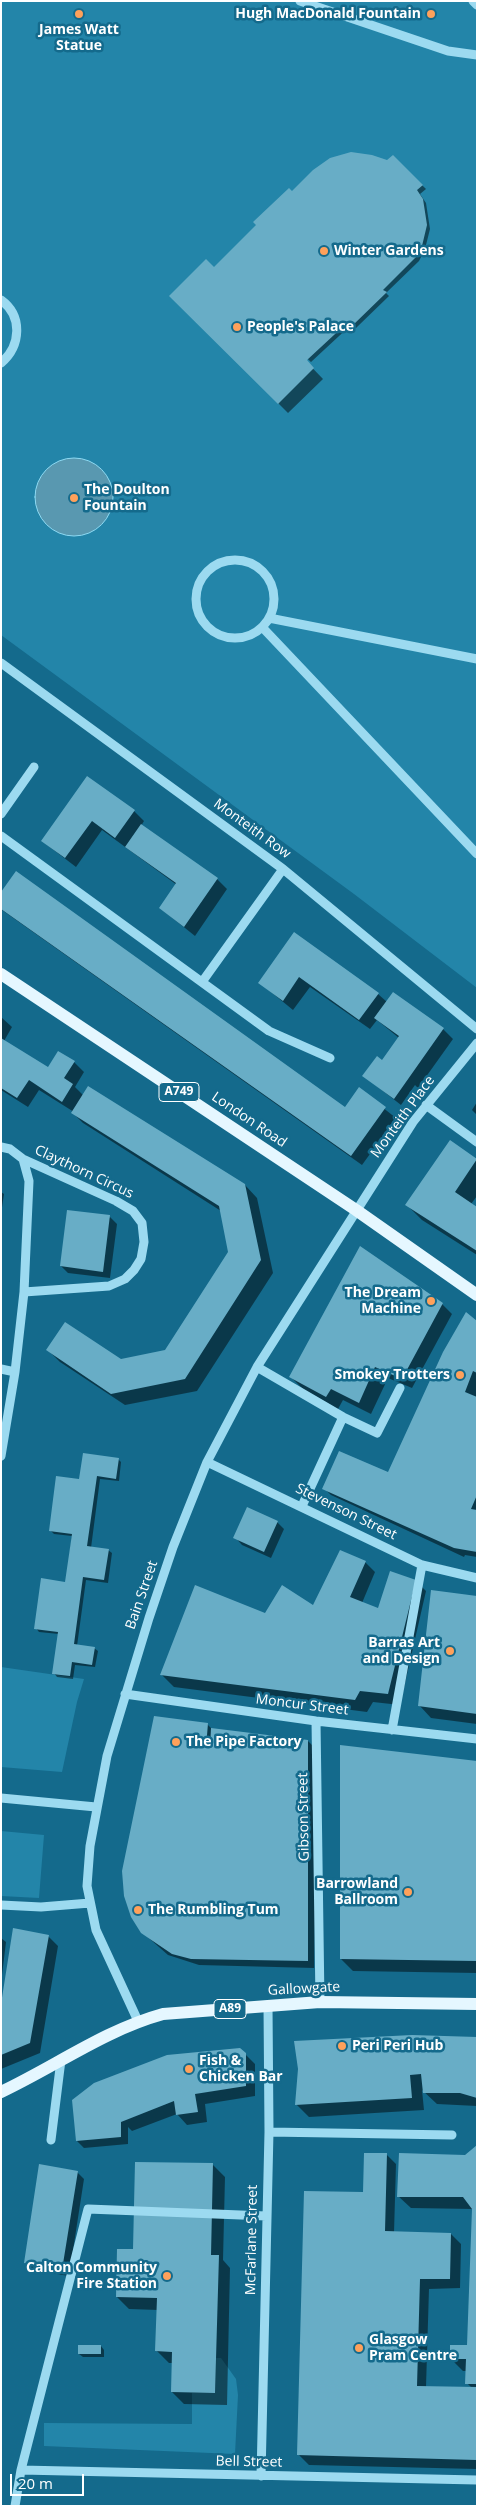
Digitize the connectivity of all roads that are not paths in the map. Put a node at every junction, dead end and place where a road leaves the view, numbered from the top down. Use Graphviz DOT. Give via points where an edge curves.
graph roads {
  1 [pos="300,1"];
  2 [pos="473,1"];
  3 [pos="477,6"];
  4 [pos="477,55"];
  5 [pos="1,300"];
  6 [pos="1,362"];
  7 [pos="269,618"];
  8 [pos="262,627"];
  9 [pos="477,659"];
  10 [pos="1,663"];
  11 [pos="34,767"];
  12 [pos="1,814"];
  13 [pos="1,836"];
  14 [pos="477,854"];
  15 [pos="283,869"];
  16 [pos="1,974"];
  17 [pos="202,982"];
  18 [pos="477,1029"];
  19 [pos="477,1043"];
  20 [pos="330,1058"];
  21 [pos="426,1105"];
  22 [pos="477,1142"];
  23 [pos="1,1147"];
  24 [pos="23,1159"];
  25 [pos="356,1210"];
  26 [pos="24,1292"];
  27 [pos="477,1295"];
  28 [pos="257,1367"];
  29 [pos="1,1369"];
  30 [pos="15,1372"];
  31 [pos="400,1388"];
  32 [pos="343,1417"];
  33 [pos="1,1456"];
  34 [pos="207,1462"];
  35 [pos="302,1506"];
  36 [pos="422,1565"];
  37 [pos="477,1578"];
  38 [pos="125,1694"];
  39 [pos="316,1721"];
  40 [pos="392,1730"];
  41 [pos="477,1739"];
  42 [pos="1,1798"];
  43 [pos="96,1807"];
  44 [pos="90,1903"];
  45 [pos="1,1905"];
  46 [pos="320,2002"];
  47 [pos="477,2004"];
  48 [pos="268,2006"];
  49 [pos="138,2021"];
  50 [pos="61,2060"];
  51 [pos="1,2092"];
  52 [pos="269,2132"];
  53 [pos="452,2135"];
  54 [pos="50,2140"];
  55 [pos="266,2216"];
  56 [pos="22,2470"];
  57 [pos="261,2476"];
  58 [pos="477,2480"];
  59 [pos="15,2506"];
  1 -- 4 [label="street" via="448,51"];
  2 -- 3 [label="street"];
  5 -- 6 [label="street" via="13,314 17,326 17,340 12,352"];
  7 -- 8 [label="street"];
  7 -- 8 [label="street" via="273,607 271,584 256,567 244,561 231,560 218,564 204,576 196,591 196,602 203,622 212,632 238,638 251,635"];
  7 -- 9 [label="street"];
  8 -- 14 [label="street"];
  10 -- 15 [label="street, Monteith Row"];
  11 -- 12 [label="street"];
  13 -- 17 [label="street"];
  15 -- 17 [label="street"];
  15 -- 18 [label="street, Monteith Row"];
  16 -- 25 [label="main road, London Road / A749"];
  17 -- 20 [label="street" via="269,1031"];
  19 -- 21 [label="street, Monteith Place"];
  21 -- 22 [label="street"];
  21 -- 25 [label="street, Monteith Place"];
  23 -- 24 [label="street, Claythorn Circus"];
  24 -- 26 [label="street" via="29,1181"];
  24 -- 26 [label="street, Claythorn Circus" via="133,1211 142,1223 144,1242 141,1259 134,1270 110,1286"];
  25 -- 27 [label="main road, London Road / A749"];
  25 -- 28 [label="street, Bain Street"];
  26 -- 30 [label="street"];
  28 -- 32 [label="street"];
  28 -- 34 [label="street, Bain Street"];
  29 -- 30 [label="street"];
  30 -- 33 [label="street"];
  31 -- 32 [label="street" via="377,1433"];
  32 -- 35 [label="street"];
  34 -- 35 [label="street, Stevenson Street"];
  34 -- 38 [label="street, Bain Street" via="173,1547"];
  35 -- 36 [label="street, Stevenson Street"];
  36 -- 37 [label="street, Stevenson Street"];
  36 -- 40 [label="street"];
  38 -- 39 [label="street, Moncur Street"];
  38 -- 43 [label="street, Bain Street" via="106,1756"];
  39 -- 40 [label="street, Moncur Street"];
  39 -- 46 [label="street, Gibson Street"];
  40 -- 41 [label="street, Moncur Street"];
  42 -- 43 [label="street"];
  43 -- 44 [label="street, Bain Street" via="87,1886"];
  44 -- 45 [label="street" via="41,1907"];
  44 -- 49 [label="street, Bain Street" via="96,1930"];
  46 -- 47 [label="main road, Gallowgate / A89"];
  46 -- 48 [label="main road, Gallowgate / A89"];
  48 -- 49 [label="main road, Gallowgate / A89" via="163,2014"];
  48 -- 52 [label="street, McFarlane Street"];
  49 -- 50 [label="main road, Gallowgate / A89"];
  50 -- 51 [label="main road, Gallowgate / A89"];
  50 -- 54 [label="street"];
  52 -- 53 [label="street"];
  52 -- 55 [label="street, McFarlane Street"];
  55 -- 56 [label="street" via="88,2209"];
  55 -- 57 [label="street, McFarlane Street"];
  56 -- 57 [label="street, Bell Street"];
  56 -- 59 [label="street"];
  57 -- 58 [label="street, Bell Street"];
}
